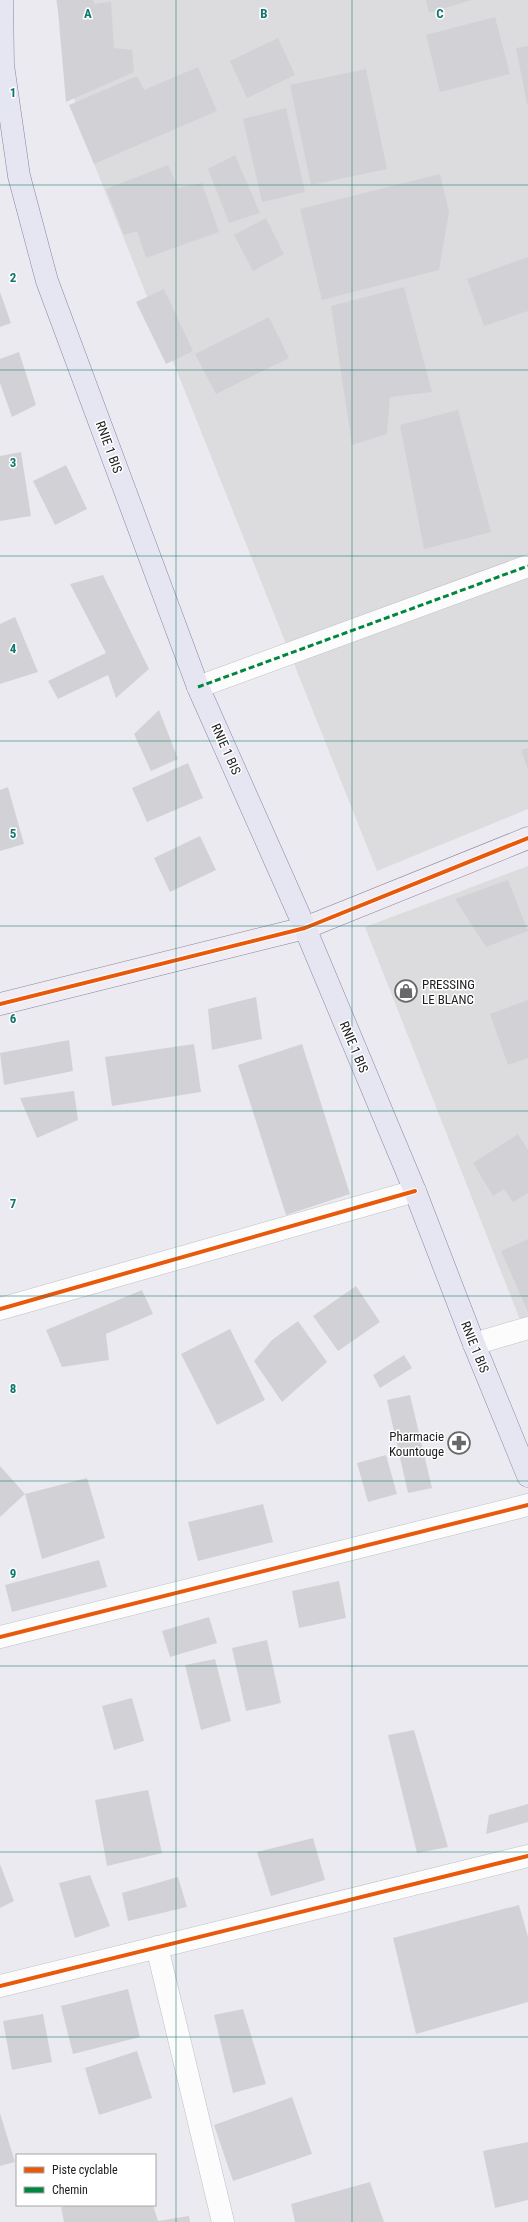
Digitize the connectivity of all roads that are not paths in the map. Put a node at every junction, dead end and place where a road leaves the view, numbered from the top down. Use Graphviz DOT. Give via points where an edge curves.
graph roads {
  1 [pos="2,0"];
  2 [pos="528,566"];
  3 [pos="198,687"];
  4 [pos="528,838"];
  5 [pos="305,928"];
  6 [pos="0,1004"];
  7 [pos="415,1191"];
  8 [pos="0,1309"];
  9 [pos="528,1328"];
  10 [pos="474,1344"];
  11 [pos="528,1476"];
  12 [pos="528,1505"];
  13 [pos="0,1637"];
  14 [pos="528,1856"];
  15 [pos="157,1947"];
  16 [pos="0,1986"];
  17 [pos="223,2222"];
  1 -- 3 [label="main road, RNIE 1 BIS" via="3,65 19,176 47,281"];
  2 -- 3 [label="street"];
  3 -- 5 [label="main road, RNIE 1 BIS"];
  4 -- 5 [label="street"];
  5 -- 6 [label="street"];
  5 -- 7 [label="main road, RNIE 1 BIS"];
  7 -- 8 [label="street"];
  7 -- 10 [label="main road, RNIE 1 BIS"];
  9 -- 10 [label="street"];
  10 -- 11 [label="main road, RNIE 1 BIS"];
  12 -- 13 [label="street"];
  14 -- 15 [label="street"];
  15 -- 16 [label="street"];
  15 -- 17 [label="street"];
}
